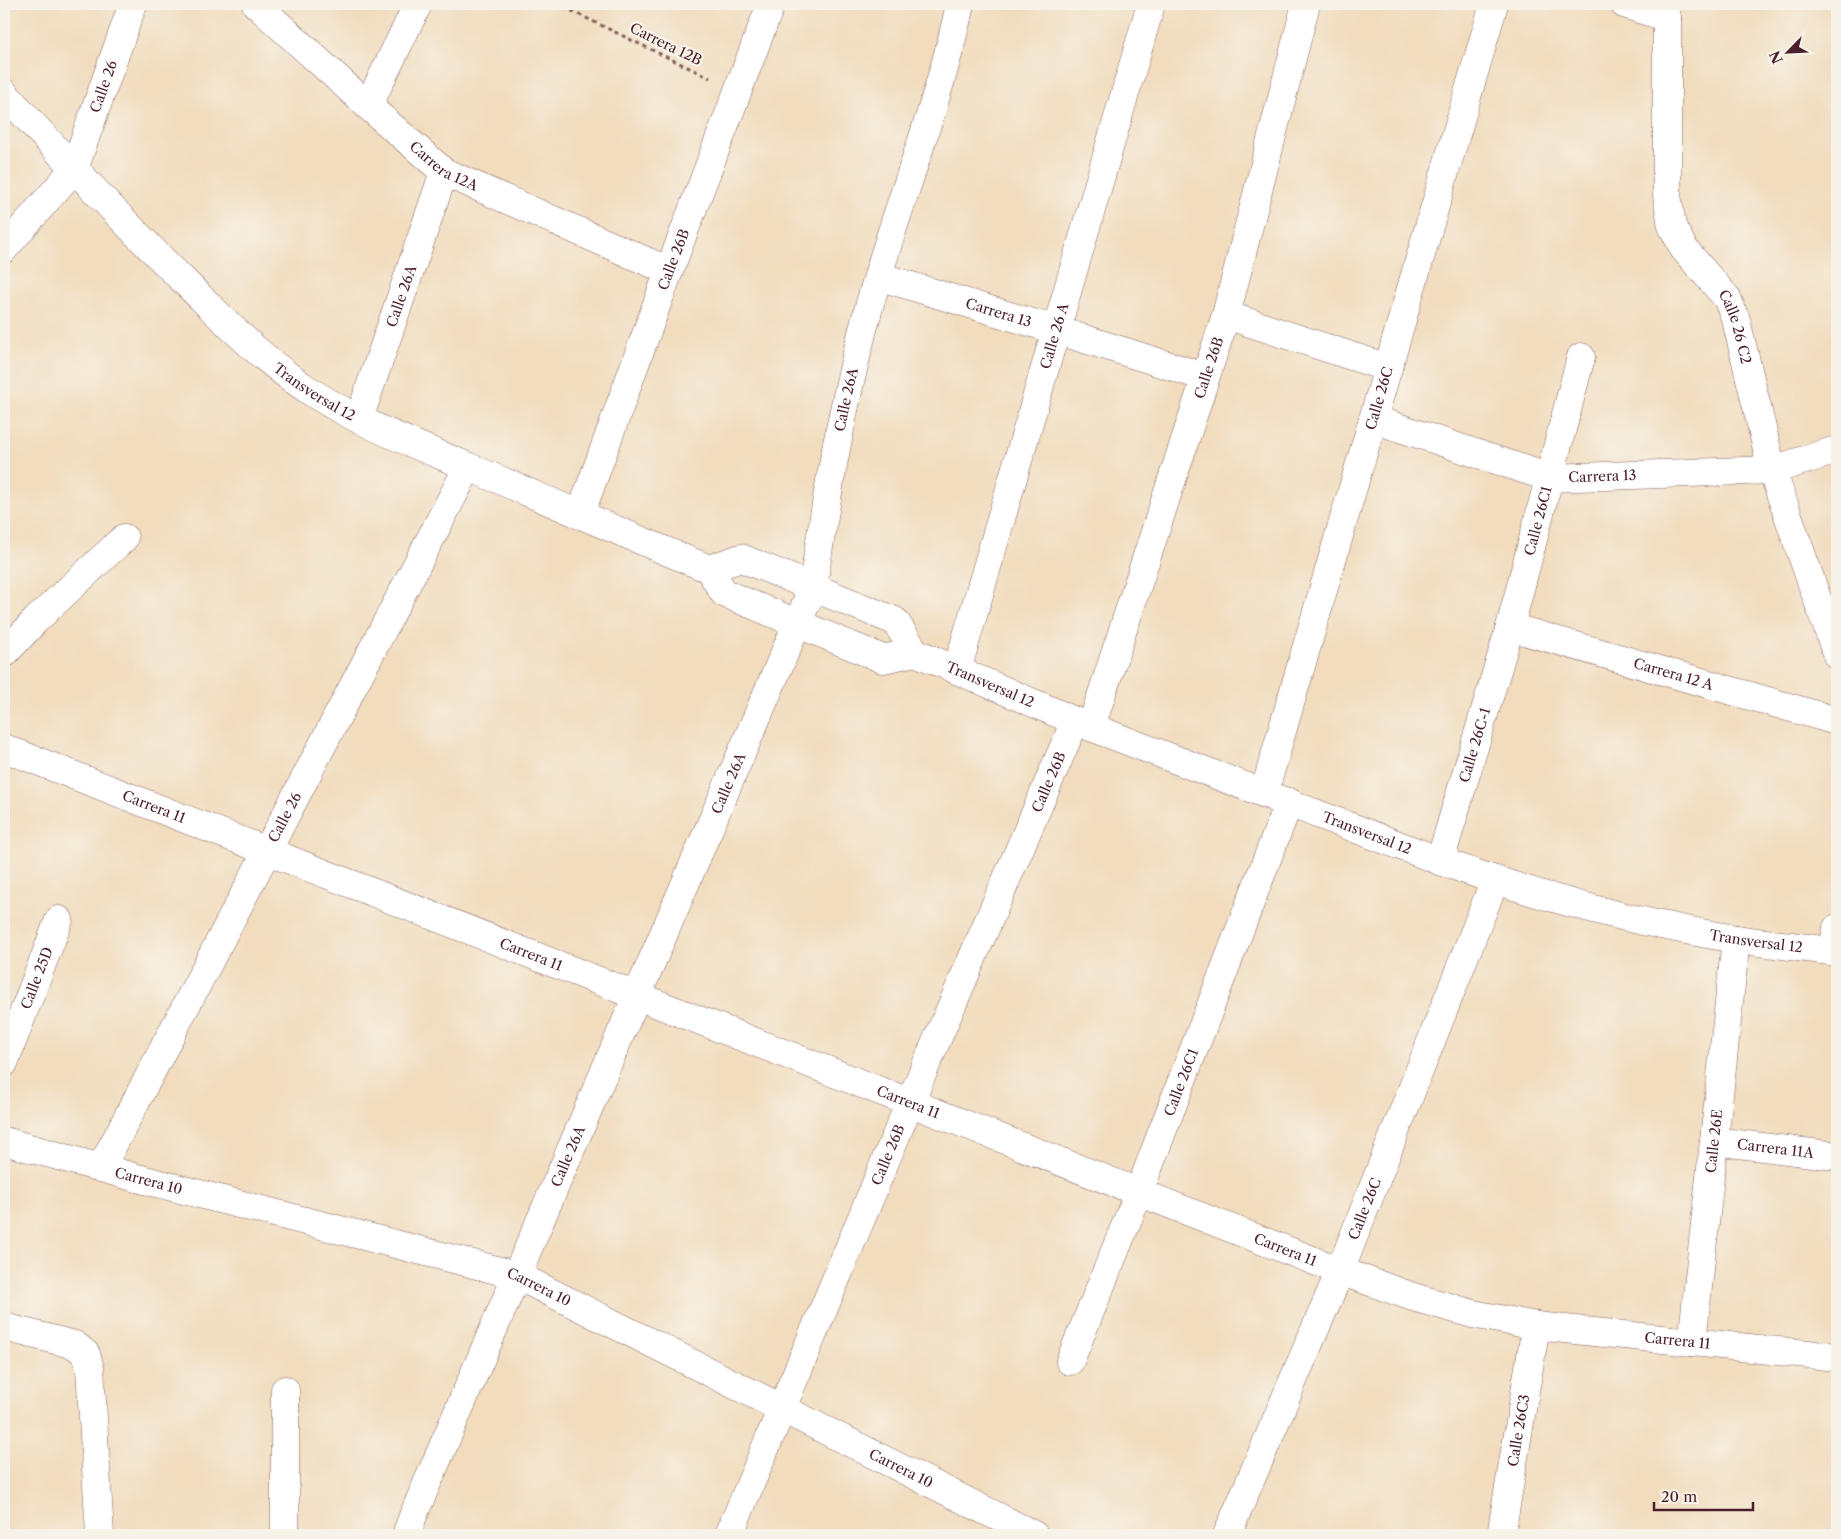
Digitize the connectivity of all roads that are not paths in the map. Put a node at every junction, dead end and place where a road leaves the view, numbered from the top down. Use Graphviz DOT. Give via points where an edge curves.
graph roads {
  1 [pos="133,4"];
  2 [pos="256,4"];
  3 [pos="418,4"];
  4 [pos="772,4"];
  5 [pos="960,4"];
  6 [pos="1151,4"];
  7 [pos="1306,4"];
  8 [pos="1494,4"];
  9 [pos="1624,4"];
  10 [pos="1665,11"];
  11 [pos="4,93"];
  12 [pos="368,106"];
  13 [pos="74,169"];
  14 [pos="444,172"];
  15 [pos="4,249"];
  16 [pos="670,271"];
  17 [pos="878,276"];
  18 [pos="1226,315"];
  19 [pos="1056,330"];
  20 [pos="1581,357"];
  21 [pos="1388,368"];
  22 [pos="1205,378"];
  23 [pos="359,419"];
  24 [pos="1373,419"];
  25 [pos="1837,450"];
  26 [pos="468,467"];
  27 [pos="1772,470"];
  28 [pos="1550,478"];
  29 [pos="580,515"];
  30 [pos="124,538"];
  31 [pos="709,569"];
  32 [pos="813,587"];
  33 [pos="797,624"];
  34 [pos="1510,627"];
  35 [pos="915,652"];
  36 [pos="4,654"];
  37 [pos="1837,655"];
  38 [pos="958,670"];
  39 [pos="1837,721"];
  40 [pos="1083,724"];
  41 [pos="4,748"];
  42 [pos="1264,793"];
  43 [pos="1289,802"];
  44 [pos="267,850"];
  45 [pos="1440,861"];
  46 [pos="1495,880"];
  47 [pos="59,920"];
  48 [pos="1736,939"];
  49 [pos="1836,944"];
  50 [pos="637,995"];
  51 [pos="4,1063"];
  52 [pos="910,1102"];
  53 [pos="4,1141"];
  54 [pos="1714,1141"];
  55 [pos="1837,1156"];
  56 [pos="101,1168"];
  57 [pos="1139,1192"];
  58 [pos="1340,1271"];
  59 [pos="516,1275"];
  60 [pos="1536,1326"];
  61 [pos="4,1328"];
  62 [pos="1692,1342"];
  63 [pos="1837,1357"];
  64 [pos="1070,1361"];
  65 [pos="285,1390"];
  66 [pos="782,1409"];
  67 [pos="100,1535"];
  68 [pos="285,1535"];
  69 [pos="406,1535"];
  70 [pos="729,1535"];
  71 [pos="1034,1535"];
  72 [pos="1227,1535"];
  73 [pos="1501,1535"];
  1 -- 13 [label="street, Calle 26"];
  2 -- 12 [label="street, Carrera 12A"];
  3 -- 12 [label="street"];
  4 -- 16 [label="street, Calle 26B"];
  5 -- 17 [label="street, Calle 26A" via="942,74"];
  6 -- 19 [label="street, Calle 26 A"];
  7 -- 18 [label="street, Calle 26B"];
  8 -- 21 [label="street, Calle 26C"];
  9 -- 10 [label="street"];
  10 -- 27 [label="street, Calle 26 C2" via="1667,195 1672,226 1684,250 1727,298 1736,320"];
  11 -- 13 [label="street, Transversal 12"];
  12 -- 14 [label="street, Carrera 12A"];
  13 -- 15 [label="street"];
  13 -- 23 [label="street, Transversal 12" via="166,264 271,364 316,396"];
  14 -- 16 [label="street, Carrera 12A"];
  14 -- 23 [label="street, Calle 26A"];
  16 -- 29 [label="street, Calle 26B"];
  17 -- 19 [label="street, Carrera 13"];
  17 -- 32 [label="street, Calle 26A" via="850,379 828,485"];
  18 -- 21 [label="street"];
  18 -- 22 [label="street, Calle 26B"];
  19 -- 22 [label="street, Carrera 13"];
  19 -- 38 [label="street, Calle 26 A"];
  20 -- 28 [label="street, Calle 26C1"];
  21 -- 24 [label="street, Calle 26C"];
  22 -- 40 [label="street, Calle 26B"];
  23 -- 26 [label="street, Transversal 12"];
  24 -- 28 [label="street, Carrera 13"];
  24 -- 42 [label="street, Calle 26C"];
  25 -- 27 [label="street, Carrera 13"];
  26 -- 29 [label="street, Transversal 12"];
  26 -- 44 [label="street, Calle 26"];
  27 -- 28 [label="street, Carrera 13"];
  27 -- 37 [label="street, Calle 26 C2"];
  28 -- 34 [label="street, Calle 26C1"];
  29 -- 31 [label="street, Transversal 12"];
  30 -- 36 [label="street"];
  31 -- 32 [label="street" via="741,558"];
  31 -- 33 [label="street" via="724,593"];
  32 -- 33 [label="street, Calle 26A"];
  32 -- 35 [label="street" via="895,621"];
  33 -- 35 [label="street" via="883,659"];
  33 -- 50 [label="street, Calle 26A"];
  34 -- 39 [label="street, Carrera 12 A"];
  34 -- 45 [label="street, Calle 26C-1"];
  35 -- 38 [label="street, Transversal 12"];
  38 -- 40 [label="street, Transversal 12"];
  40 -- 42 [label="street, Transversal 12"];
  40 -- 52 [label="street, Calle 26B"];
  41 -- 44 [label="street, Carrera 11"];
  42 -- 43 [label="street, Transversal 12"];
  43 -- 45 [label="street, Transversal 12"];
  43 -- 57 [label="street, Calle 26C1"];
  44 -- 50 [label="street, Carrera 11"];
  44 -- 56 [label="street, Calle 26"];
  45 -- 46 [label="street, Transversal 12"];
  46 -- 48 [label="street, Transversal 12" via="1594,909"];
  46 -- 58 [label="street, Calle 26C"];
  47 -- 51 [label="street, Calle 25D"];
  48 -- 49 [label="street, Transversal 12"];
  48 -- 54 [label="street, Calle 26E"];
  50 -- 52 [label="street, Carrera 11"];
  50 -- 59 [label="street, Calle 26A"];
  52 -- 57 [label="street, Carrera 11"];
  52 -- 66 [label="street, Calle 26B"];
  53 -- 56 [label="street, Carrera 10"];
  54 -- 55 [label="street, Carrera 11A"];
  54 -- 62 [label="street, Calle 26E"];
  56 -- 59 [label="street, Carrera 10"];
  57 -- 58 [label="street, Carrera 11"];
  57 -- 64 [label="street, Calle 26C1"];
  58 -- 60 [label="street, Carrera 11" via="1473,1314"];
  58 -- 72 [label="street, Calle 26C"];
  59 -- 66 [label="street, Carrera 10"];
  59 -- 69 [label="street, Calle 26A"];
  60 -- 62 [label="street, Carrera 11"];
  60 -- 73 [label="street, Calle 26C3"];
  61 -- 67 [label="street" via="75,1345 86,1354 90,1368"];
  62 -- 63 [label="street, Carrera 11"];
  65 -- 68 [label="street"];
  66 -- 70 [label="street, Calle 26B"];
  66 -- 71 [label="street, Carrera 10"];
}
